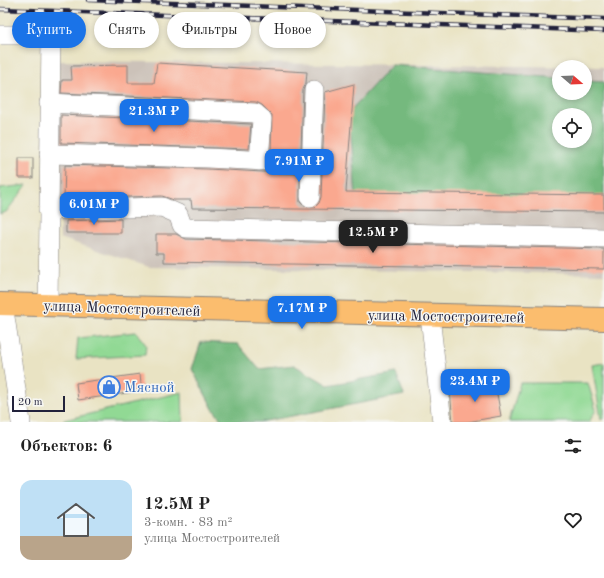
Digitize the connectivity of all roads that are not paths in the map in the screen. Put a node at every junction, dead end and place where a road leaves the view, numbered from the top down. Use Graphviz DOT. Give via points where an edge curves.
graph roads {
  1 [pos="0,35"];
  2 [pos="314,90"];
  3 [pos="50,103"];
  4 [pos="49,154"];
  5 [pos="259,160"];
  6 [pos="310,163"];
  7 [pos="310,197"];
  8 [pos="48,210"];
  9 [pos="604,238"];
  10 [pos="2,304"];
  11 [pos="48,306"];
  12 [pos="430,316"];
  13 [pos="604,319"];
  14 [pos="21,422"];
  15 [pos="442,422"];
  1 -- 3 [label="street" via="51,35"];
  2 -- 6 [label="street"];
  3 -- 4 [label="street"];
  3 -- 5 [label="street" via="254,114 262,119"];
  4 -- 5 [label="street"];
  4 -- 8 [label="street"];
  5 -- 6 [label="street"];
  6 -- 7 [label="street"];
  8 -- 9 [label="street" via="162,207 178,214 186,228"];
  8 -- 11 [label="street"];
  10 -- 11 [label="main road, улица Мостостроителей"];
  10 -- 14 [label="street"];
  11 -- 12 [label="main road, улица Мостостроителей"];
  12 -- 13 [label="main road, улица Мостостроителей"];
  12 -- 15 [label="street"];
}
